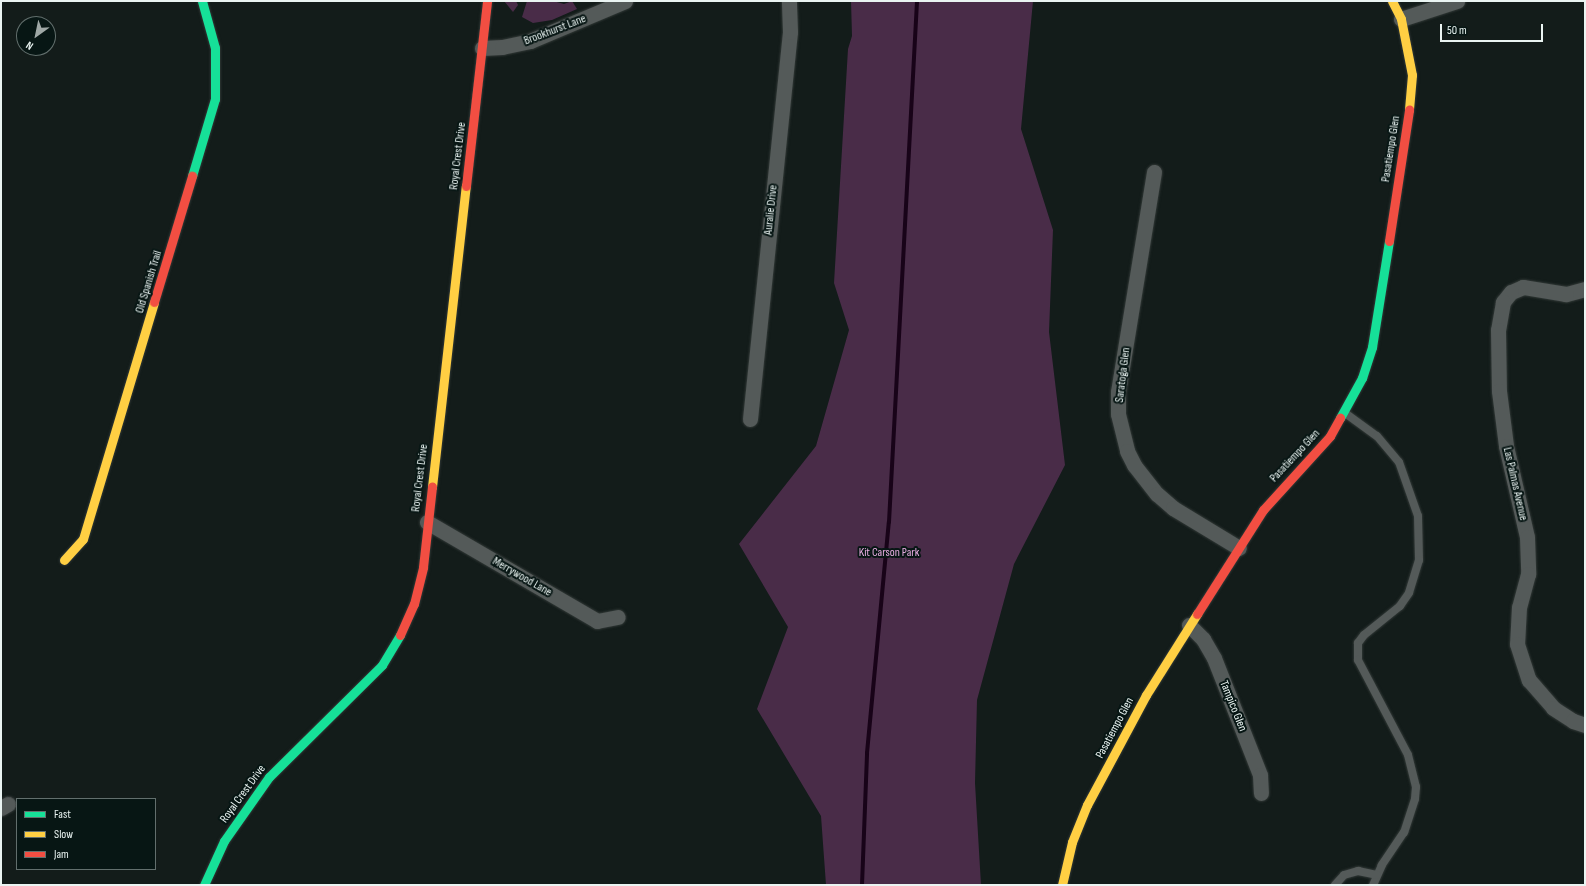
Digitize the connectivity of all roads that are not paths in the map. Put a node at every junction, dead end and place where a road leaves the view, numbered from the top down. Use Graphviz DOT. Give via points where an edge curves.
graph roads {
  1 [pos="202,1"];
  2 [pos="487,1"];
  3 [pos="625,1"];
  4 [pos="789,1"];
  5 [pos="1392,1"];
  6 [pos="1457,1"];
  7 [pos="1401,19"];
  8 [pos="482,48"];
  9 [pos="1154,172"];
  10 [pos="1585,289"];
  11 [pos="1345,413"];
  12 [pos="750,419"];
  13 [pos="427,522"];
  14 [pos="1239,548"];
  15 [pos="64,560"];
  16 [pos="618,617"];
  17 [pos="1189,625"];
  18 [pos="1585,725"];
  19 [pos="1261,793"];
  20 [pos="1377,875"];
  21 [pos="204,885"];
  22 [pos="1062,885"];
  23 [pos="1335,885"];
  24 [pos="1373,885"];
  1 -- 15 [label="street, Old Spanish Trail" via="215,48 215,99 83,539"];
  2 -- 8 [label="street, Royal Crest Drive"];
  3 -- 8 [label="street, Brookhurst Lane" via="530,40 508,46"];
  4 -- 12 [label="street, Auralie Drive" via="790,32"];
  5 -- 7 [label="street, Pasatiempo Glen"];
  6 -- 7 [label="street"];
  7 -- 11 [label="street, Pasatiempo Glen" via="1412,75 1409,113 1372,347 1362,378"];
  8 -- 13 [label="street, Royal Crest Drive"];
  9 -- 14 [label="street, Saratoga Glen" via="1118,392 1118,414 1127,451 1134,465 1157,494 1173,508"];
  10 -- 18 [label="street, Las Palmas Avenue" via="1566,294 1523,287 1511,292 1503,302 1498,330 1499,391 1506,446 1528,537 1528,574 1519,607 1517,644 1529,680 1553,708 1572,721"];
  11 -- 14 [label="street, Pasatiempo Glen" via="1330,436 1263,510"];
  11 -- 20 [label="lane" via="1377,436 1399,462 1418,516 1419,560 1409,593 1400,606 1364,635 1358,643 1358,660 1408,755 1416,787 1415,799 1404,832"];
  13 -- 16 [label="street, Merrywood Lane" via="598,621"];
  13 -- 21 [label="street, Royal Crest Drive" via="423,567 414,604 406,625 382,665 269,776 224,841"];
  14 -- 17 [label="street, Pasatiempo Glen"];
  17 -- 19 [label="street, Tampico Glen" via="1203,640 1214,658 1260,775"];
  17 -- 22 [label="street, Pasatiempo Glen" via="1146,695 1087,805 1072,842"];
  20 -- 23 [label="lane" via="1358,871 1344,875"];
  20 -- 24 [label="lane"];
}
